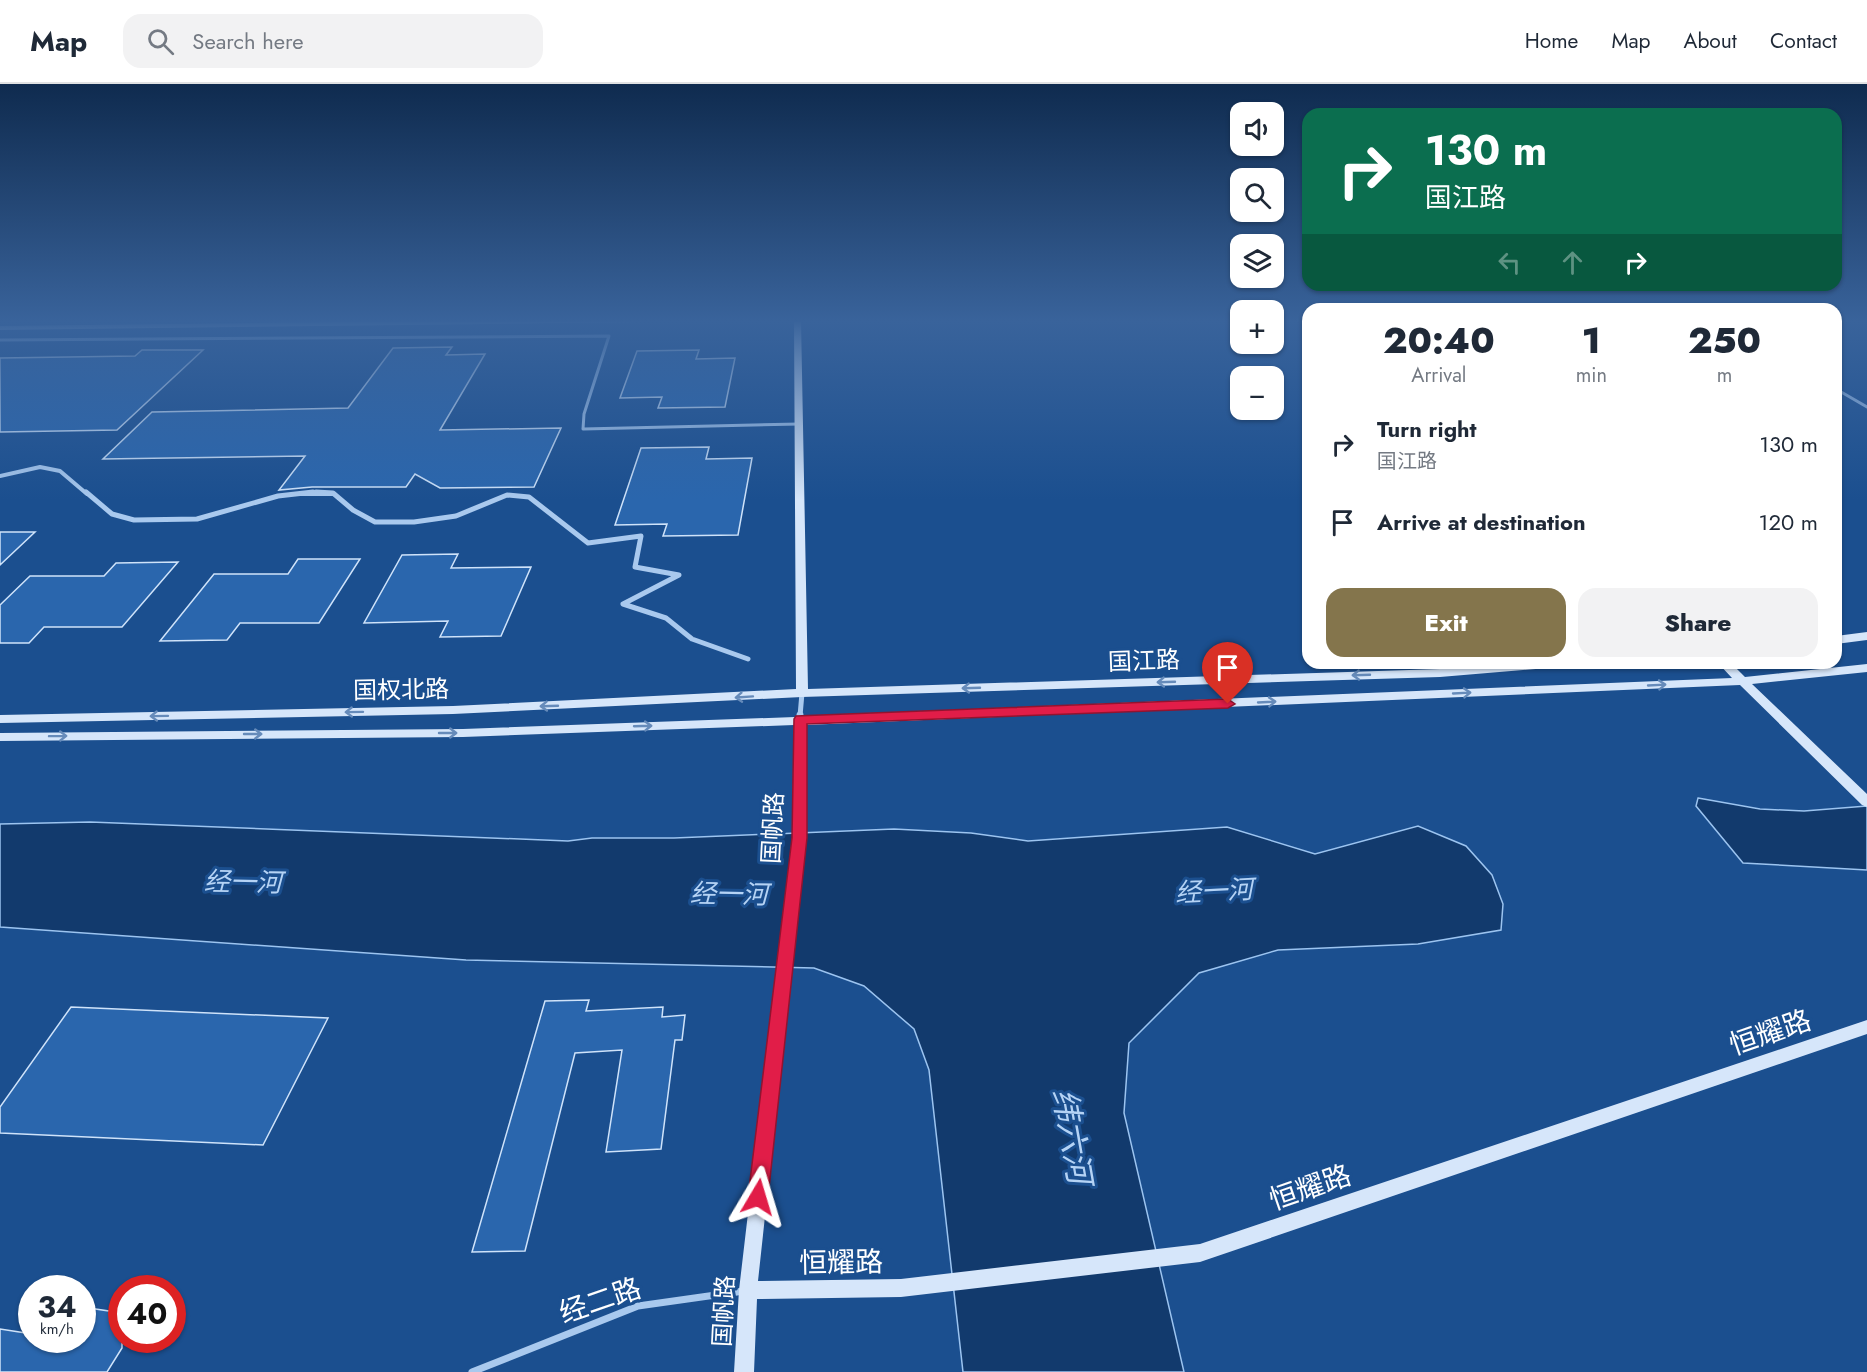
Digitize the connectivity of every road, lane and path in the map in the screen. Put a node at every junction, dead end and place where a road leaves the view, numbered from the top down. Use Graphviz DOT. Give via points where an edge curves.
graph roads {
  1 [pos="595,380"];
  2 [pos="798,380"];
  3 [pos="1842,393"];
  4 [pos="1867,408"];
  5 [pos="799,424"];
  6 [pos="0,476"];
  7 [pos="1867,636"];
  8 [pos="1842,639"];
  9 [pos="748,659"];
  10 [pos="1867,668"];
  11 [pos="1488,669"];
  12 [pos="1730,669"];
  13 [pos="1743,681"];
  14 [pos="802,693"];
  15 [pos="0,719"];
  16 [pos="800,719"];
  17 [pos="0,737"];
  18 [pos="1867,802"];
  19 [pos="1867,1027"];
  20 [pos="748,1290"];
  21 [pos="472,1372"];
  22 [pos="744,1372"];
  1 -- 5 [label="lane" via="583,429"];
  2 -- 5 [label="street, 国帆路"];
  3 -- 4 [label="lane"];
  5 -- 14 [label="street, 国帆路"];
  6 -- 9 [label="street" via="40,467 60,471 112,514 134,520 197,519 278,496 314,492 333,493 375,522 414,522 456,516 507,495 529,497 588,543 640,536 635,567 679,575 623,604 666,618 693,639"];
  7 -- 8 [label="street"];
  10 -- 13 [label="street, 国江路"];
  11 -- 14 [label="street, 国江路, one-way"];
  12 -- 13 [label="street"];
  16 -- 13 [label="street, 国江路, one-way" via="1053,712"];
  13 -- 18 [label="street"];
  14 -- 15 [label="street, 国权北路, one-way" via="453,710"];
  14 -- 16 [label="street, 国帆路"];
  17 -- 16 [label="street, 国权北路, one-way" via="464,733"];
  16 -- 20 [label="street, 国帆路" via="799,838"];
  19 -- 20 [label="street, 恒耀路" via="1200,1253 901,1288"];
  20 -- 21 [label="lane, 经二路" via="638,1306"];
  20 -- 22 [label="street, 国帆路"];
}
